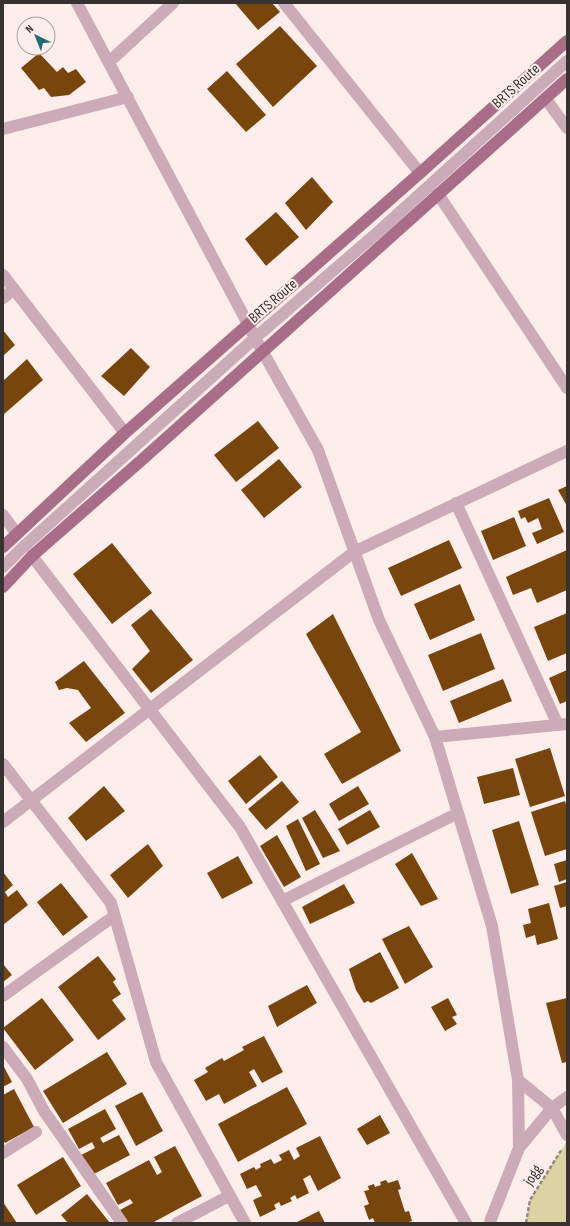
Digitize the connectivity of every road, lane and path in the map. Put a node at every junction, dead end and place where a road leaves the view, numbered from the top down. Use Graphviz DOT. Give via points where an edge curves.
graph roads {
  1 [pos="77,3"];
  2 [pos="173,3"];
  3 [pos="284,3"];
  4 [pos="567,41"];
  5 [pos="567,61"];
  6 [pos="109,62"];
  7 [pos="567,79"];
  8 [pos="128,97"];
  9 [pos="546,99"];
  10 [pos="3,128"];
  11 [pos="567,128"];
  12 [pos="420,173"];
  13 [pos="438,194"];
  14 [pos="3,274"];
  15 [pos="14,289"];
  16 [pos="3,298"];
  17 [pos="248,324"];
  18 [pos="254,338"];
  19 [pos="262,352"];
  20 [pos="567,388"];
  21 [pos="125,433"];
  22 [pos="567,451"];
  23 [pos="456,504"];
  24 [pos="3,515"];
  25 [pos="17,534"];
  26 [pos="3,547"];
  27 [pos="354,552"];
  28 [pos="32,556"];
  29 [pos="3,567"];
  30 [pos="3,587"];
  31 [pos="150,709"];
  32 [pos="562,724"];
  33 [pos="435,737"];
  34 [pos="3,764"];
  35 [pos="31,799"];
  36 [pos="458,813"];
  37 [pos="3,822"];
  38 [pos="282,901"];
  39 [pos="114,916"];
  40 [pos="3,996"];
  41 [pos="3,1047"];
  42 [pos="518,1080"];
  43 [pos="567,1097"];
  44 [pos="552,1108"];
  45 [pos="36,1132"];
  46 [pos="567,1135"];
  47 [pos="563,1147"];
  48 [pos="519,1148"];
  49 [pos="3,1153"];
  50 [pos="230,1196"];
  51 [pos="122,1223"];
  52 [pos="177,1223"];
  53 [pos="245,1223"];
  54 [pos="466,1223"];
  55 [pos="490,1223"];
  56 [pos="526,1223"];
  1 -- 6 [label="street"];
  2 -- 6 [label="street"];
  3 -- 12 [label="street"];
  4 -- 12 [label="main road"];
  5 -- 18 [label="street, BRTS Route" via="378,232"];
  6 -- 8 [label="street"];
  7 -- 9 [label="main road"];
  8 -- 10 [label="street"];
  8 -- 17 [label="street"];
  9 -- 11 [label="street"];
  9 -- 13 [label="main road"];
  12 -- 17 [label="main road"];
  13 -- 19 [label="main road"];
  13 -- 20 [label="street"];
  14 -- 15 [label="street"];
  15 -- 16 [label="street"];
  15 -- 21 [label="street"];
  17 -- 18 [label="street"];
  17 -- 21 [label="main road"];
  18 -- 19 [label="street"];
  18 -- 29 [label="street, BRTS Route"];
  19 -- 27 [label="street" via="318,450"];
  19 -- 28 [label="main road"];
  21 -- 25 [label="main road"];
  22 -- 23 [label="street"];
  23 -- 27 [label="street"];
  23 -- 32 [label="street"];
  24 -- 25 [label="street"];
  25 -- 26 [label="main road"];
  27 -- 31 [label="street"];
  27 -- 33 [label="street" via="379,620"];
  28 -- 30 [label="main road"];
  28 -- 31 [label="street"];
  31 -- 35 [label="street"];
  31 -- 38 [label="street" via="240,827"];
  32 -- 33 [label="street"];
  33 -- 36 [label="street"];
  34 -- 35 [label="street"];
  35 -- 37 [label="street"];
  35 -- 39 [label="street" via="111,904"];
  36 -- 38 [label="street"];
  36 -- 42 [label="street" via="492,926"];
  38 -- 54 [label="street"];
  39 -- 40 [label="street"];
  39 -- 50 [label="street" via="156,1062"];
  41 -- 51 [label="street" via="27,1078 44,1111"];
  42 -- 44 [label="street"];
  42 -- 48 [label="street"];
  43 -- 44 [label="street"];
  44 -- 46 [label="street"];
  44 -- 48 [label="street"];
  45 -- 49 [label="street"];
  47 -- 56 [label="path, jogg" via="530,1200"];
  48 -- 55 [label="street"];
  50 -- 52 [label="street"];
  50 -- 53 [label="street"];
}
